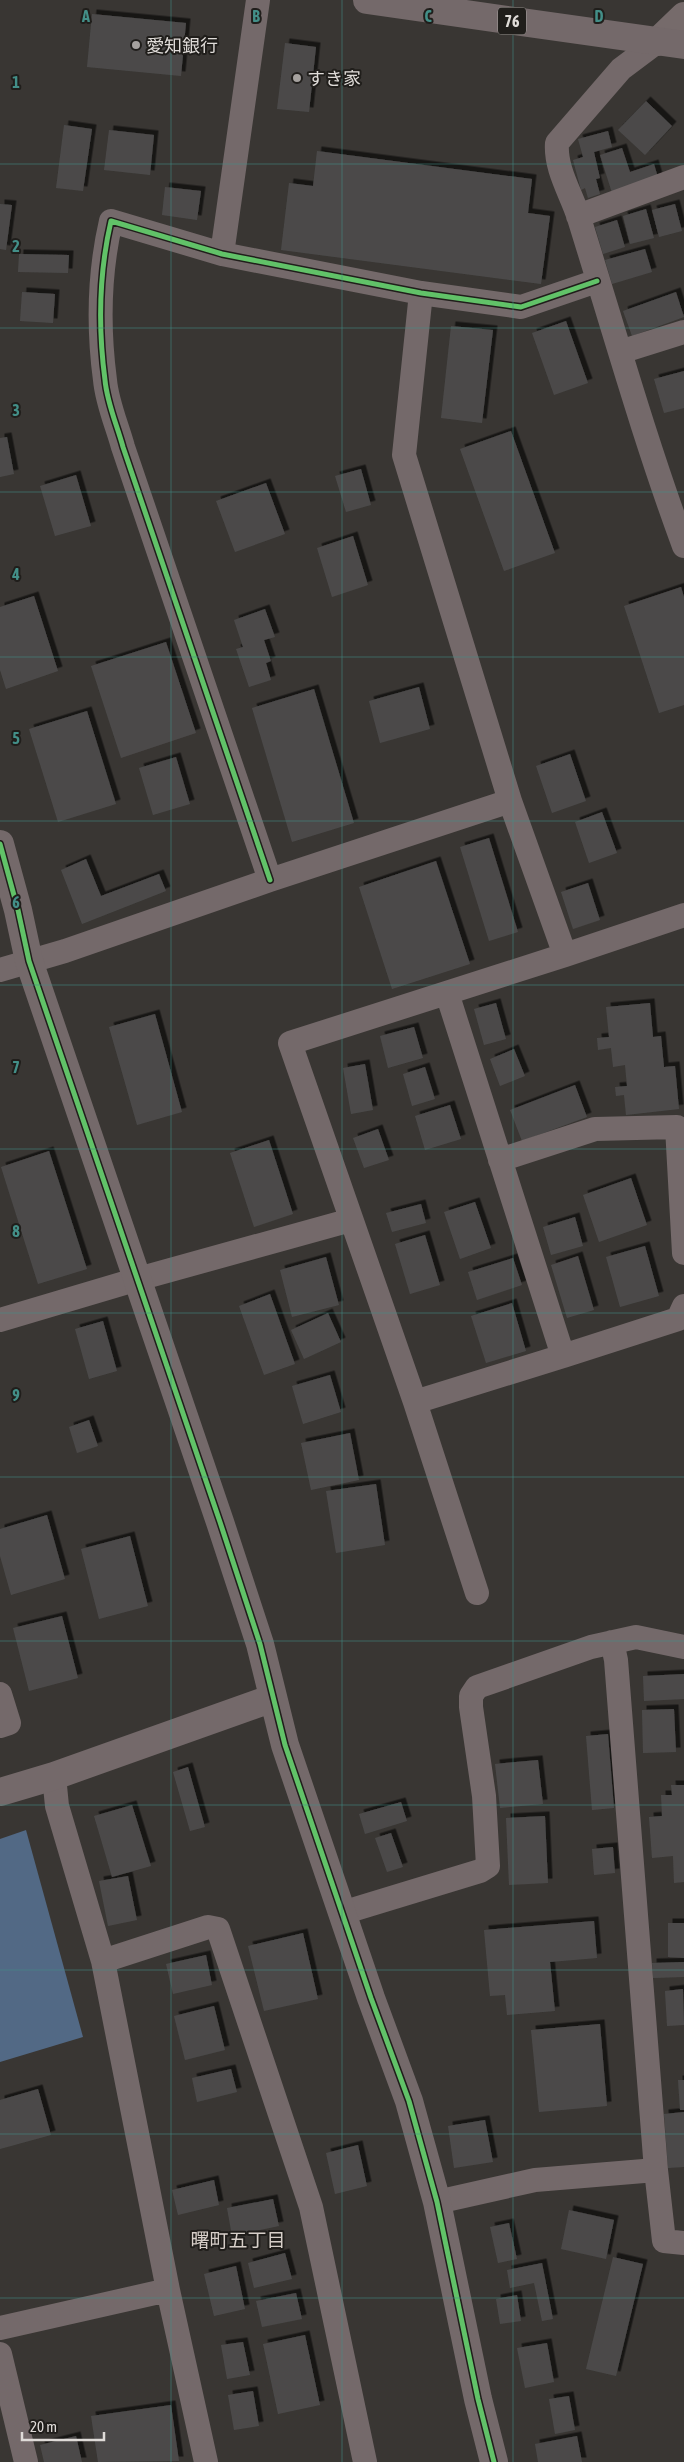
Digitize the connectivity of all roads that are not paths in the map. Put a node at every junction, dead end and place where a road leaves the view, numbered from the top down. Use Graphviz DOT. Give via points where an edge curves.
graph roads {
  1 [pos="258,0"];
  2 [pos="367,0"];
  3 [pos="684,16"];
  4 [pos="657,42"];
  5 [pos="684,45"];
  6 [pos="684,177"];
  7 [pos="578,216"];
  8 [pos="222,254"];
  9 [pos="597,281"];
  10 [pos="421,293"];
  11 [pos="684,332"];
  12 [pos="620,352"];
  13 [pos="680,520"];
  14 [pos="684,546"];
  15 [pos="510,801"];
  16 [pos="0,844"];
  17 [pos="270,880"];
  18 [pos="684,915"];
  19 [pos="565,956"];
  20 [pos="29,961"];
  21 [pos="0,970"];
  22 [pos="447,993"];
  23 [pos="500,1160"];
  24 [pos="351,1220"];
  25 [pos="684,1253"];
  26 [pos="138,1279"];
  27 [pos="684,1306"];
  28 [pos="0,1320"];
  29 [pos="563,1356"];
  30 [pos="415,1402"];
  31 [pos="477,1593"];
  32 [pos="612,1642"];
  33 [pos="684,1647"];
  34 [pos="0,1694"];
  35 [pos="273,1698"];
  36 [pos="0,1726"];
  37 [pos="54,1776"];
  38 [pos="8,1789"];
  39 [pos="342,1913"];
  40 [pos="103,1961"];
  41 [pos="656,2170"];
  42 [pos="437,2202"];
  43 [pos="684,2243"];
  44 [pos="168,2290"];
  45 [pos="0,2328"];
  46 [pos="0,2354"];
  47 [pos="26,2462"];
  48 [pos="206,2462"];
  49 [pos="365,2462"];
  50 [pos="494,2462"];
  1 -- 8 [label="street"];
  2 -- 4 [label="street, 76"];
  3 -- 4 [label="main road"];
  4 -- 5 [label="street, 76"];
  4 -- 7 [label="street" via="621,69 557,142 556,156"];
  6 -- 7 [label="street"];
  7 -- 9 [label="street"];
  8 -- 10 [label="street"];
  8 -- 17 [label="street" via="111,221 102,256 105,382 122,447"];
  9 -- 10 [label="street" via="520,307"];
  9 -- 12 [label="street"];
  10 -- 15 [label="street" via="404,455"];
  11 -- 12 [label="street"];
  12 -- 13 [label="street"];
  13 -- 14 [label="street"];
  15 -- 17 [label="street"];
  15 -- 19 [label="street"];
  16 -- 20 [label="street"];
  17 -- 20 [label="street"];
  18 -- 19 [label="street"];
  19 -- 22 [label="street"];
  20 -- 21 [label="street"];
  20 -- 26 [label="street"];
  22 -- 23 [label="street"];
  22 -- 24 [label="street" via="290,1043"];
  23 -- 25 [label="street" via="595,1129 677,1126"];
  23 -- 29 [label="street"];
  24 -- 26 [label="street"];
  24 -- 30 [label="street"];
  26 -- 28 [label="street"];
  26 -- 35 [label="street" via="260,1644"];
  27 -- 29 [label="street" via="678,1319"];
  29 -- 30 [label="street"];
  30 -- 31 [label="street"];
  32 -- 33 [label="street" via="636,1636"];
  32 -- 39 [label="street" via="477,1687 471,1696 484,1796 488,1866"];
  32 -- 41 [label="street"];
  34 -- 36 [label="street" via="9,1723"];
  35 -- 37 [label="street"];
  35 -- 39 [label="street" via="285,1745"];
  37 -- 38 [label="street"];
  37 -- 40 [label="street" via="57,1806"];
  39 -- 42 [label="street" via="409,2101"];
  40 -- 44 [label="street"];
  40 -- 49 [label="street" via="208,1927 218,1929 311,2207"];
  41 -- 42 [label="street" via="535,2180"];
  41 -- 43 [label="street" via="664,2241"];
  42 -- 50 [label="street"];
  44 -- 45 [label="street"];
  44 -- 48 [label="street"];
  46 -- 47 [label="street"];
}
